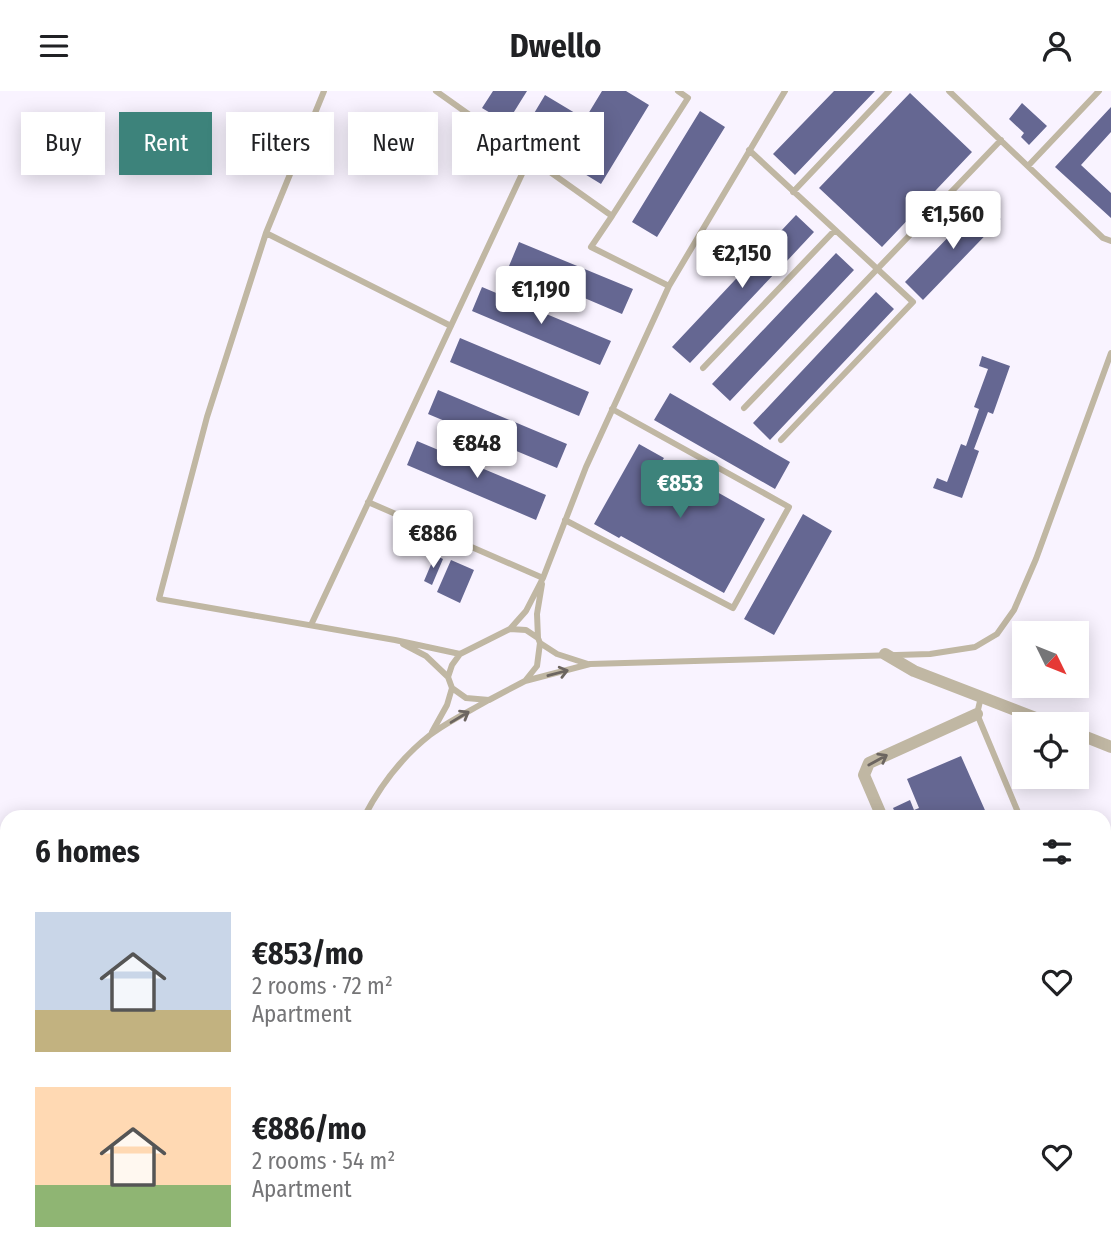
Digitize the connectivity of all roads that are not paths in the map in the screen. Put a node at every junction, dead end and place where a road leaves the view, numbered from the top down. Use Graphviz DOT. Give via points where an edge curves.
graph roads {
  1 [pos="324,91"];
  2 [pos="436,91"];
  3 [pos="678,91"];
  4 [pos="785,91"];
  5 [pos="889,91"];
  6 [pos="949,91"];
  7 [pos="1099,91"];
  8 [pos="465,112"];
  9 [pos="1001,140"];
  10 [pos="748,150"];
  11 [pos="1028,166"];
  12 [pos="522,175"];
  13 [pos="552,175"];
  14 [pos="793,192"];
  15 [pos="612,216"];
  16 [pos="835,230"];
  17 [pos="266,233"];
  18 [pos="1111,241"];
  19 [pos="875,268"];
  20 [pos="669,286"];
  21 [pos="452,325"];
  22 [pos="1111,353"];
  23 [pos="703,368"];
  24 [pos="744,408"];
  25 [pos="612,409"];
  26 [pos="781,440"];
  27 [pos="368,502"];
  28 [pos="565,520"];
  29 [pos="543,578"];
  30 [pos="312,625"];
  31 [pos="510,629"];
  32 [pos="395,640"];
  33 [pos="539,640"];
  34 [pos="460,654"];
  35 [pos="885,654"];
  36 [pos="590,664"];
  37 [pos="448,677"];
  38 [pos="525,681"];
  39 [pos="452,688"];
  40 [pos="981,697"];
  41 [pos="489,700"];
  42 [pos="1020,712"];
  43 [pos="977,714"];
  44 [pos="432,734"];
  45 [pos="1089,738"];
  46 [pos="1111,747"];
  47 [pos="368,810"];
  48 [pos="879,810"];
  49 [pos="1017,810"];
  1 -- 17 [label="lane"];
  2 -- 8 [label="lane"];
  3 -- 15 [label="lane" via="688,98"];
  4 -- 10 [label="lane"];
  5 -- 14 [label="lane"];
  6 -- 9 [label="lane"];
  7 -- 11 [label="lane"];
  9 -- 11 [label="lane"];
  9 -- 19 [label="lane"];
  10 -- 14 [label="lane"];
  10 -- 20 [label="lane"];
  11 -- 18 [label="lane"];
  12 -- 21 [label="lane"];
  13 -- 15 [label="lane"];
  14 -- 16 [label="lane"];
  15 -- 20 [label="lane" via="591,247"];
  16 -- 19 [label="lane"];
  16 -- 23 [label="lane"];
  17 -- 21 [label="lane"];
  17 -- 30 [label="lane" via="207,417 159,599"];
  19 -- 24 [label="lane"];
  19 -- 26 [label="lane" via="913,302"];
  20 -- 25 [label="lane"];
  21 -- 27 [label="lane"];
  22 -- 35 [label="lane" via="1036,559 1014,610 997,634 975,647"];
  25 -- 28 [label="lane"];
  25 -- 28 [label="lane" via="789,507 733,608"];
  27 -- 29 [label="lane"];
  27 -- 30 [label="lane"];
  28 -- 29 [label="lane"];
  29 -- 31 [label="lane" via="526,611"];
  29 -- 33 [label="lane" via="537,614"];
  30 -- 32 [label="lane"];
  31 -- 33 [label="lane" via="526,630"];
  31 -- 34 [label="lane"];
  32 -- 34 [label="lane"];
  32 -- 37 [label="lane" via="426,656"];
  33 -- 36 [label="lane" via="556,654"];
  33 -- 38 [label="lane" via="537,666"];
  34 -- 37 [label="lane"];
  35 -- 36 [label="lane"];
  35 -- 40 [label="street" via="914,671"];
  38 -- 36 [label="lane, one-way"];
  37 -- 39 [label="lane"];
  38 -- 41 [label="lane"];
  39 -- 41 [label="lane" via="466,698"];
  39 -- 44 [label="lane"];
  40 -- 42 [label="street"];
  40 -- 43 [label="lane"];
  44 -- 41 [label="lane, one-way"];
  48 -- 43 [label="street, one-way" via="864,775 869,763"];
  43 -- 49 [label="lane"];
  44 -- 47 [label="lane" via="391,774"];
  45 -- 46 [label="street"];
}
